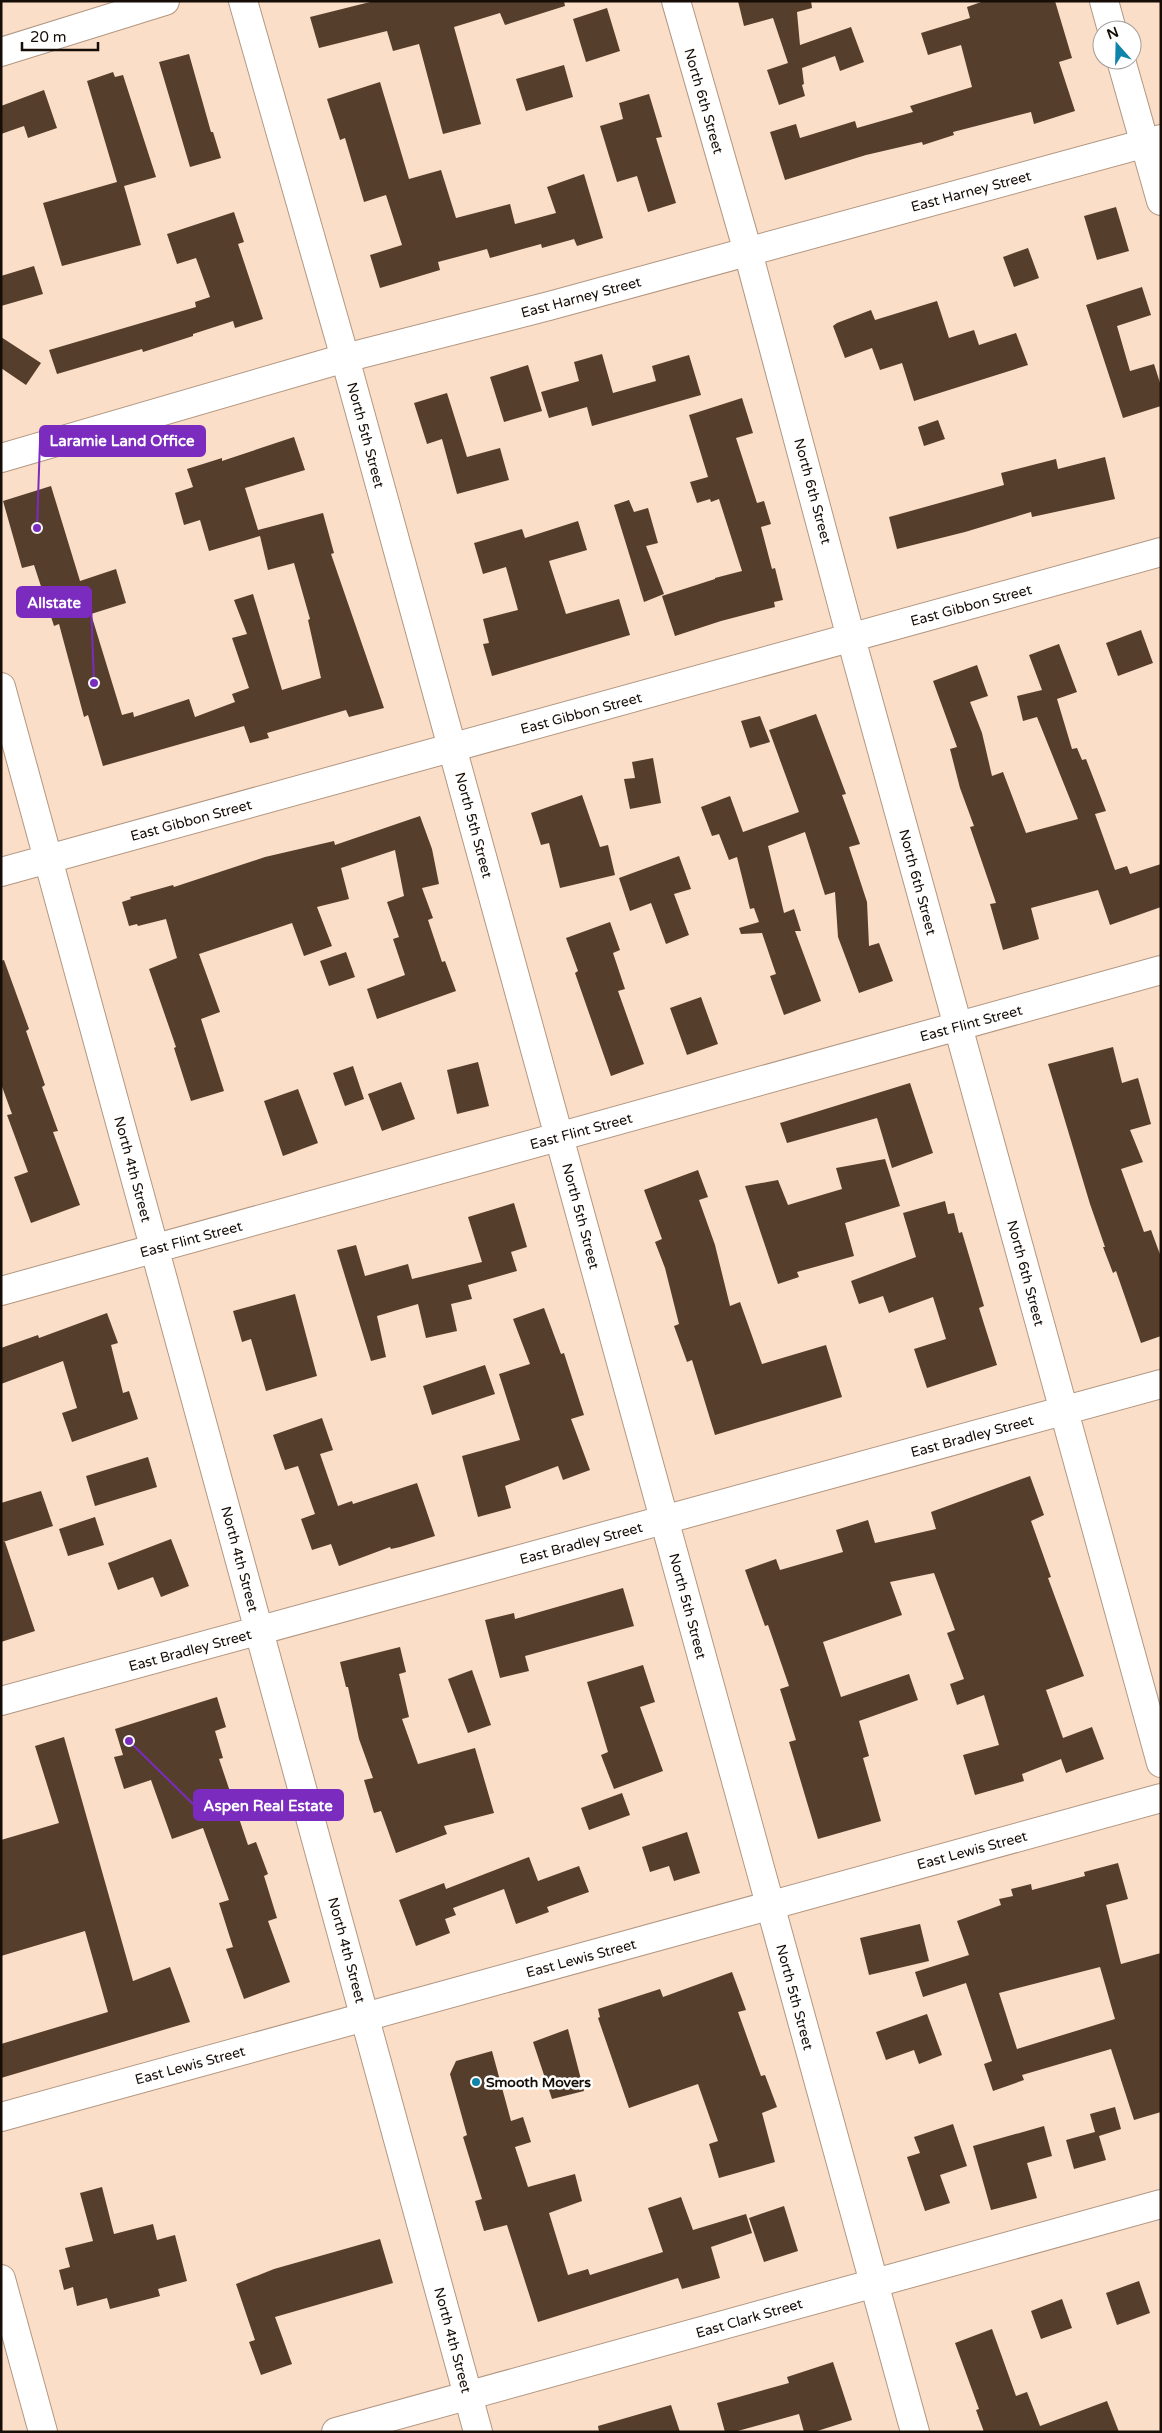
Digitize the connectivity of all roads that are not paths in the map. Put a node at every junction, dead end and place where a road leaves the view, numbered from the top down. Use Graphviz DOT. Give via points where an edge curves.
graph roads {
  1 [pos="165,1"];
  2 [pos="243,1"];
  3 [pos="676,1"];
  4 [pos="1104,1"];
  5 [pos="1109,20"];
  6 [pos="1,52"];
  7 [pos="1125,70"];
  8 [pos="1152,142"];
  9 [pos="1161,200"];
  10 [pos="748,252"];
  11 [pos="345,358"];
  12 [pos="1,458"];
  13 [pos="1161,552"];
  14 [pos="851,638"];
  15 [pos="1,687"];
  16 [pos="452,748"];
  17 [pos="48,860"];
  18 [pos="1,872"];
  19 [pos="1161,970"];
  20 [pos="958,1026"];
  21 [pos="559,1137"];
  22 [pos="154,1248"];
  23 [pos="1,1291"];
  24 [pos="1161,1384"];
  25 [pos="1064,1411"];
  26 [pos="665,1520"];
  27 [pos="260,1630"];
  28 [pos="1,1702"];
  29 [pos="1161,1763"];
  30 [pos="1161,1798"];
  31 [pos="770,1906"];
  32 [pos="366,2017"];
  33 [pos="1,2117"];
  34 [pos="1161,2204"];
  35 [pos="1,2279"];
  36 [pos="874,2284"];
  37 [pos="468,2396"];
  38 [pos="44,2432"];
  39 [pos="336,2432"];
  40 [pos="478,2432"];
  41 [pos="915,2432"];
  1 -- 6 [label="street"];
  2 -- 11 [label="street, North 5th Street"];
  3 -- 10 [label="street, North 6th Street"];
  4 -- 5 [label="street"];
  7 -- 8 [label="street"];
  8 -- 9 [label="street"];
  8 -- 10 [label="street, East Harney Street"];
  10 -- 11 [label="street, East Harney Street"];
  10 -- 14 [label="street, North 6th Street"];
  11 -- 12 [label="street, East Harney Street"];
  11 -- 16 [label="street, North 5th Street"];
  13 -- 14 [label="street, East Gibbon Street"];
  14 -- 16 [label="street, East Gibbon Street"];
  14 -- 20 [label="street, North 6th Street"];
  15 -- 17 [label="street, North 4th Street"];
  16 -- 17 [label="street, East Gibbon Street"];
  16 -- 21 [label="street, North 5th Street"];
  17 -- 18 [label="street, East Gibbon Street"];
  17 -- 22 [label="street, North 4th Street"];
  19 -- 20 [label="street, East Flint Street"];
  20 -- 21 [label="street, East Flint Street"];
  20 -- 25 [label="street, North 6th Street"];
  21 -- 22 [label="street, East Flint Street"];
  21 -- 26 [label="street, North 5th Street"];
  22 -- 23 [label="street, East Flint Street"];
  22 -- 27 [label="street, North 4th Street"];
  24 -- 25 [label="street, East Bradley Street"];
  25 -- 26 [label="street, East Bradley Street"];
  25 -- 29 [label="street, North 6th Street"];
  26 -- 27 [label="street, East Bradley Street"];
  26 -- 31 [label="street, North 5th Street"];
  27 -- 28 [label="street, East Bradley Street"];
  27 -- 32 [label="street, North 4th Street"];
  30 -- 31 [label="street, East Lewis Street"];
  31 -- 32 [label="street, East Lewis Street"];
  31 -- 36 [label="street, North 5th Street"];
  32 -- 33 [label="street, East Lewis Street"];
  32 -- 37 [label="street, North 4th Street"];
  34 -- 36 [label="street, East Clark Street"];
  35 -- 38 [label="street"];
  36 -- 37 [label="street, East Clark Street"];
  36 -- 41 [label="street, North 5th Street"];
  37 -- 39 [label="street, East Clark Street"];
  37 -- 40 [label="street, North 4th Street"];
}
